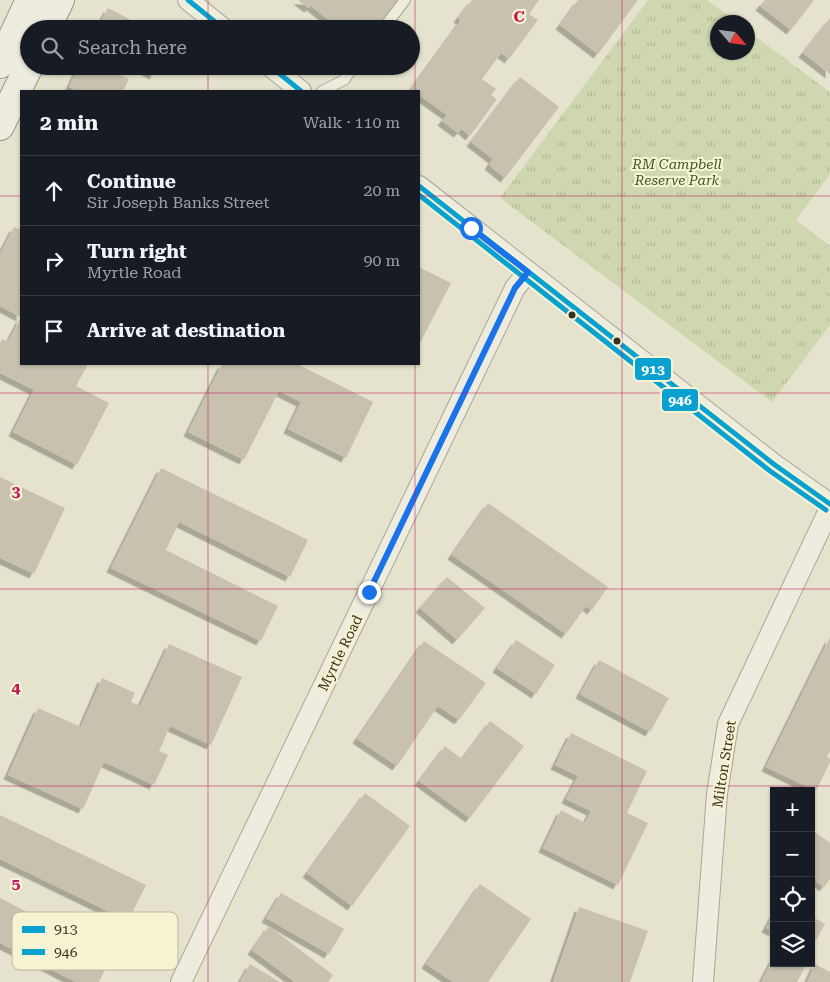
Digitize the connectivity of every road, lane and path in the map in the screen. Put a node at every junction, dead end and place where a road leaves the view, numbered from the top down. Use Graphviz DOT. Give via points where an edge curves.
graph roads {
  1 [pos="30,0"];
  2 [pos="60,0"];
  3 [pos="188,0"];
  4 [pos="405,0"];
  5 [pos="21,20"];
  6 [pos="50,20"];
  7 [pos="213,20"];
  8 [pos="390,20"];
  9 [pos="20,21"];
  10 [pos="0,64"];
  11 [pos="25,75"];
  12 [pos="281,75"];
  13 [pos="348,75"];
  14 [pos="300,90"];
  15 [pos="324,90"];
  16 [pos="0,126"];
  17 [pos="420,187"];
  18 [pos="528,272"];
  19 [pos="830,504"];
  20 [pos="830,508"];
  21 [pos="181,982"];
  22 [pos="703,982"];
  1 -- 5 [label="main road"];
  2 -- 6 [label="main road"];
  3 -- 7 [label="street"];
  4 -- 8 [label="lane"];
  9 -- 10 [label="main road"];
  11 -- 16 [label="main road"];
  12 -- 14 [label="street"];
  13 -- 15 [label="lane"];
  17 -- 18 [label="street"];
  18 -- 19 [label="street" via="775,465"];
  18 -- 21 [label="street, Myrtle Road" via="515,288"];
  20 -- 22 [label="street, Milton Street" via="728,724 717,794"];
}
